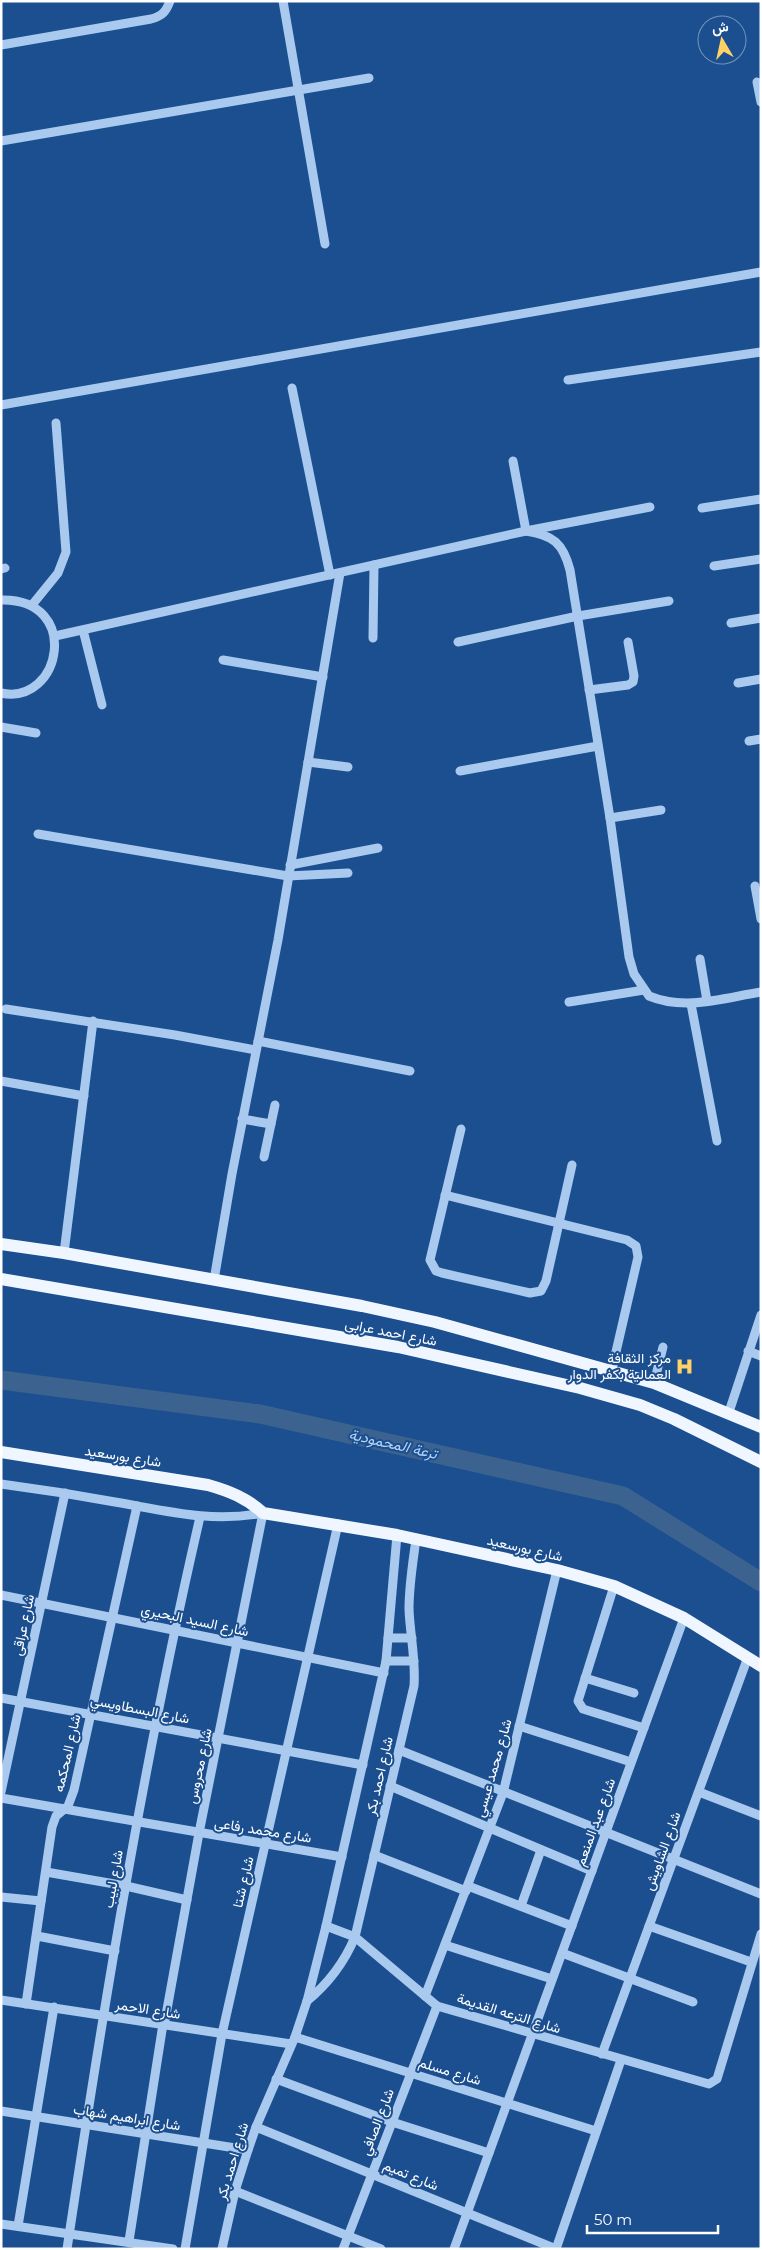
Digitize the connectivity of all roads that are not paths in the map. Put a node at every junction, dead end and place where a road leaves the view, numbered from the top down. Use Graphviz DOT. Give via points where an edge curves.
graph roads {
  1 [pos="170,1"];
  2 [pos="282,1"];
  3 [pos="1,45"];
  4 [pos="369,78"];
  5 [pos="757,82"];
  6 [pos="299,90"];
  7 [pos="761,102"];
  8 [pos="1,141"];
  9 [pos="325,244"];
  10 [pos="761,272"];
  11 [pos="761,352"];
  12 [pos="568,380"];
  13 [pos="292,388"];
  14 [pos="1,404"];
  15 [pos="56,423"];
  16 [pos="513,461"];
  17 [pos="761,499"];
  18 [pos="650,507"];
  19 [pos="702,508"];
  20 [pos="526,531"];
  21 [pos="761,559"];
  22 [pos="374,565"];
  23 [pos="714,566"];
  24 [pos="340,572"];
  25 [pos="330,575"];
  26 [pos="1,600"];
  27 [pos="669,601"];
  28 [pos="32,605"];
  29 [pos="578,616"];
  30 [pos="761,618"];
  31 [pos="731,623"];
  32 [pos="84,630"];
  33 [pos="55,636"];
  34 [pos="373,638"];
  35 [pos="458,642"];
  36 [pos="628,642"];
  37 [pos="223,660"];
  38 [pos="323,677"];
  39 [pos="761,679"];
  40 [pos="738,683"];
  41 [pos="589,690"];
  42 [pos="1,693"];
  43 [pos="102,705"];
  44 [pos="1,728"];
  45 [pos="36,733"];
  46 [pos="761,739"];
  47 [pos="749,741"];
  48 [pos="598,746"];
  49 [pos="308,762"];
  50 [pos="348,767"];
  51 [pos="460,771"];
  52 [pos="661,810"];
  53 [pos="610,818"];
  54 [pos="38,834"];
  55 [pos="378,848"];
  56 [pos="290,864"];
  57 [pos="348,873"];
  58 [pos="288,876"];
  59 [pos="755,886"];
  60 [pos="761,919"];
  61 [pos="700,958"];
  62 [pos="644,990"];
  63 [pos="761,992"];
  64 [pos="707,1001"];
  65 [pos="569,1002"];
  66 [pos="691,1004"];
  67 [pos="6,1009"];
  68 [pos="93,1021"];
  69 [pos="257,1046"];
  70 [pos="410,1071"];
  71 [pos="1,1081"];
  72 [pos="84,1096"];
  73 [pos="275,1105"];
  74 [pos="242,1119"];
  75 [pos="271,1124"];
  76 [pos="461,1130"];
  77 [pos="717,1142"];
  78 [pos="264,1156"];
  79 [pos="572,1165"];
  80 [pos="445,1195"];
  81 [pos="559,1223"];
  82 [pos="1,1244"];
  83 [pos="64,1253"];
  84 [pos="1,1279"];
  85 [pos="214,1280"];
  86 [pos="761,1316"];
  87 [pos="663,1347"];
  88 [pos="748,1351"];
  89 [pos="761,1356"];
  90 [pos="612,1369"];
  91 [pos="654,1383"];
  92 [pos="728,1412"];
  93 [pos="761,1427"];
  94 [pos="1,1452"];
  95 [pos="761,1462"];
  96 [pos="1,1484"];
  97 [pos="65,1493"];
  98 [pos="138,1506"];
  99 [pos="263,1513"];
  100 [pos="200,1517"];
  101 [pos="338,1524"];
  102 [pos="397,1535"];
  103 [pos="416,1539"];
  104 [pos="557,1570"];
  105 [pos="614,1586"];
  106 [pos="1,1595"];
  107 [pos="42,1602"];
  108 [pos="111,1616"];
  109 [pos="684,1618"];
  110 [pos="174,1630"];
  111 [pos="388,1638"];
  112 [pos="412,1638"];
  113 [pos="238,1643"];
  114 [pos="309,1657"];
  115 [pos="748,1657"];
  116 [pos="386,1661"];
  117 [pos="414,1661"];
  118 [pos="761,1666"];
  119 [pos="384,1673"];
  120 [pos="585,1678"];
  121 [pos="634,1693"];
  122 [pos="1,1698"];
  123 [pos="21,1701"];
  124 [pos="90,1714"];
  125 [pos="155,1726"];
  126 [pos="519,1726"];
  127 [pos="644,1728"];
  128 [pos="218,1739"];
  129 [pos="399,1750"];
  130 [pos="287,1751"];
  131 [pos="631,1762"];
  132 [pos="363,1765"];
  133 [pos="390,1786"];
  134 [pos="1,1792"];
  135 [pos="699,1792"];
  136 [pos="503,1793"];
  137 [pos="1,1798"];
  138 [pos="64,1809"];
  139 [pos="761,1816"];
  140 [pos="137,1821"];
  141 [pos="490,1828"];
  142 [pos="199,1833"];
  143 [pos="605,1834"];
  144 [pos="266,1844"];
  145 [pos="541,1850"];
  146 [pos="374,1855"];
  147 [pos="342,1857"];
  148 [pos="673,1861"];
  149 [pos="592,1871"];
  150 [pos="46,1872"];
  151 [pos="126,1886"];
  152 [pos="467,1888"];
  153 [pos="761,1894"];
  154 [pos="1,1897"];
  155 [pos="187,1900"];
  156 [pos="41,1901"];
  157 [pos="521,1906"];
  158 [pos="326,1926"];
  159 [pos="572,1926"];
  160 [pos="650,1926"];
  161 [pos="761,1934"];
  162 [pos="37,1936"];
  163 [pos="354,1937"];
  164 [pos="444,1945"];
  165 [pos="115,1951"];
  166 [pos="562,1953"];
  167 [pos="751,1962"];
  168 [pos="630,1978"];
  169 [pos="552,1979"];
  170 [pos="425,1996"];
  171 [pos="1,2000"];
  172 [pos="307,2001"];
  173 [pos="693,2002"];
  174 [pos="26,2004"];
  175 [pos="437,2006"];
  176 [pos="54,2008"];
  177 [pos="105,2016"];
  178 [pos="164,2025"];
  179 [pos="222,2034"];
  180 [pos="532,2034"];
  181 [pos="293,2040"];
  182 [pos="602,2054"];
  183 [pos="621,2060"];
  184 [pos="411,2073"];
  185 [pos="276,2079"];
  186 [pos="507,2103"];
  187 [pos="1,2111"];
  188 [pos="36,2116"];
  189 [pos="392,2122"];
  190 [pos="87,2124"];
  191 [pos="256,2127"];
  192 [pos="596,2131"];
  193 [pos="146,2133"];
  194 [pos="203,2143"];
  195 [pos="248,2150"];
  196 [pos="489,2153"];
  197 [pos="372,2174"];
  198 [pos="235,2191"];
  199 [pos="467,2213"];
  200 [pos="1,2224"];
  201 [pos="18,2226"];
  202 [pos="70,2232"];
  203 [pos="348,2236"];
  204 [pos="129,2241"];
  205 [pos="140,2246"];
  206 [pos="67,2249"];
  207 [pos="173,2249"];
  208 [pos="185,2249"];
  209 [pos="222,2249"];
  210 [pos="343,2249"];
  211 [pos="381,2249"];
  212 [pos="454,2249"];
  213 [pos="556,2249"];
  1 -- 3 [label="street" via="167,10 151,19"];
  2 -- 6 [label="street"];
  4 -- 6 [label="street"];
  5 -- 7 [label="street"];
  6 -- 8 [label="street"];
  6 -- 9 [label="street"];
  10 -- 14 [label="street"];
  11 -- 12 [label="street"];
  13 -- 25 [label="street"];
  15 -- 28 [label="street" via="66,552 58,573"];
  16 -- 20 [label="street"];
  17 -- 19 [label="street"];
  18 -- 20 [label="street"];
  20 -- 22 [label="street"];
  20 -- 29 [label="street" via="542,533 556,541 566,554"];
  21 -- 23 [label="street"];
  22 -- 24 [label="street"];
  22 -- 34 [label="street"];
  24 -- 25 [label="street"];
  24 -- 38 [label="street"];
  25 -- 32 [label="street"];
  26 -- 28 [label="street"];
  27 -- 29 [label="street"];
  28 -- 33 [label="street" via="47,618"];
  29 -- 35 [label="street"];
  29 -- 41 [label="street"];
  30 -- 31 [label="street"];
  32 -- 33 [label="street"];
  32 -- 43 [label="street"];
  33 -- 42 [label="street" via="55,657 46,676 29,690 8,695"];
  36 -- 41 [label="street" via="633,682"];
  37 -- 38 [label="street"];
  38 -- 49 [label="street"];
  39 -- 40 [label="street"];
  41 -- 48 [label="street"];
  44 -- 45 [label="street"];
  46 -- 47 [label="street"];
  48 -- 51 [label="street"];
  48 -- 53 [label="street"];
  49 -- 50 [label="street"];
  49 -- 56 [label="street"];
  52 -- 53 [label="street"];
  53 -- 62 [label="street" via="629,958"];
  54 -- 58 [label="street"];
  55 -- 56 [label="street"];
  56 -- 58 [label="street"];
  57 -- 58 [label="street"];
  58 -- 69 [label="street"];
  59 -- 60 [label="street"];
  61 -- 64 [label="street"];
  62 -- 65 [label="street"];
  62 -- 66 [label="street" via="659,1000"];
  63 -- 64 [label="street"];
  64 -- 66 [label="street"];
  66 -- 77 [label="street"];
  67 -- 68 [label="street"];
  68 -- 69 [label="street"];
  68 -- 72 [label="street"];
  69 -- 70 [label="street"];
  69 -- 74 [label="street"];
  71 -- 72 [label="street"];
  72 -- 83 [label="street"];
  73 -- 75 [label="street"];
  74 -- 75 [label="street"];
  74 -- 85 [label="street"];
  75 -- 78 [label="street"];
  76 -- 80 [label="street"];
  79 -- 81 [label="street"];
  80 -- 81 [label="street"];
  80 -- 81 [label="street" via="430,1260 436,1271 442,1273 530,1293 541,1291"];
  81 -- 90 [label="street" via="627,1240 638,1251"];
  82 -- 83 [label="main road, شارع احمد عرابى"];
  83 -- 85 [label="main road, شارع احمد عرابى"];
  84 -- 95 [label="main road, شارع احمد عرابى" via="398,1347 580,1388 640,1405 719,1439"];
  85 -- 90 [label="main road, شارع احمد عرابى" via="435,1322"];
  86 -- 88 [label="street"];
  87 -- 91 [label="street"];
  88 -- 89 [label="street"];
  88 -- 92 [label="street"];
  90 -- 91 [label="main road, شارع احمد عرابى"];
  91 -- 92 [label="main road, شارع احمد عرابى"];
  92 -- 93 [label="main road, شارع احمد عرابى"];
  94 -- 99 [label="main road, شارع بورسعيد" via="208,1485 232,1492"];
  96 -- 97 [label="street, شارع بورسعيد"];
  97 -- 98 [label="street, شارع بورسعيد"];
  97 -- 107 [label="street, شارع عراقى"];
  98 -- 100 [label="street, شارع بورسعيد"];
  98 -- 108 [label="street, شارع المحكمه"];
  99 -- 100 [label="street, شارع بورسعيد" via="228,1518"];
  99 -- 101 [label="main road, شارع بورسعيد"];
  99 -- 113 [label="street, شارع محروس"];
  100 -- 110 [label="street, شارع لبيب"];
  101 -- 102 [label="main road, شارع بورسعيد"];
  101 -- 114 [label="street, شارع شتا"];
  102 -- 103 [label="main road, شارع بورسعيد"];
  102 -- 111 [label="street, شارع احمد بكر"];
  103 -- 104 [label="main road, شارع بورسعيد"];
  103 -- 112 [label="street, شارع احمد بكر" via="409,1592"];
  104 -- 105 [label="main road, شارع بورسعيد"];
  104 -- 126 [label="street, شارع محمد عيسي"];
  105 -- 109 [label="main road, شارع بورسعيد"];
  105 -- 120 [label="street"];
  106 -- 107 [label="street, شارع السيد البحيري"];
  107 -- 108 [label="street, شارع السيد البحيري"];
  107 -- 123 [label="street, شارع عراقى"];
  108 -- 110 [label="street, شارع السيد البحيري"];
  108 -- 124 [label="street, شارع المحكمه"];
  109 -- 115 [label="main road, شارع بورسعيد"];
  109 -- 127 [label="street, شارع عبد المنعم"];
  110 -- 113 [label="street, شارع السيد البحيري"];
  110 -- 125 [label="street, شارع لبيب"];
  111 -- 112 [label="street"];
  111 -- 116 [label="street, شارع احمد بكر"];
  112 -- 117 [label="street, شارع احمد بكر"];
  113 -- 114 [label="street, شارع السيد البحيري"];
  113 -- 128 [label="street, شارع محروس"];
  114 -- 119 [label="street, شارع السيد البحيري"];
  114 -- 130 [label="street, شارع شتا"];
  115 -- 118 [label="main road, شارع بورسعيد"];
  115 -- 135 [label="street, شارع الشاويش"];
  116 -- 117 [label="street"];
  116 -- 119 [label="street, شارع احمد بكر"];
  117 -- 129 [label="street, شارع احمد بكر" via="414,1686"];
  119 -- 132 [label="street, شارع احمد بكر"];
  120 -- 121 [label="street"];
  120 -- 127 [label="street" via="578,1701 583,1709"];
  122 -- 123 [label="street, شارع البسطاويسي"];
  123 -- 124 [label="street, شارع البسطاويسي"];
  123 -- 134 [label="street, شارع عراقى"];
  124 -- 125 [label="street, شارع البسطاويسي"];
  124 -- 138 [label="street, شارع المحكمه" via="74,1790"];
  125 -- 128 [label="street, شارع البسطاويسي"];
  125 -- 140 [label="street, شارع لبيب"];
  126 -- 131 [label="street"];
  126 -- 136 [label="street, شارع محمد عيسي"];
  127 -- 131 [label="street, شارع عبد المنعم"];
  128 -- 130 [label="street, شارع البسطاويسي"];
  128 -- 142 [label="street, شارع محروس"];
  129 -- 133 [label="street, شارع احمد بكر"];
  129 -- 136 [label="street"];
  130 -- 132 [label="street, شارع البسطاويسي"];
  130 -- 144 [label="street, شارع شتا"];
  131 -- 143 [label="street, شارع عبد المنعم"];
  132 -- 147 [label="street, شارع احمد بكر"];
  133 -- 141 [label="street"];
  133 -- 146 [label="street, شارع احمد بكر"];
  135 -- 139 [label="street"];
  135 -- 148 [label="street, شارع الشاويش"];
  136 -- 141 [label="street, شارع محمد عيسي"];
  136 -- 143 [label="street"];
  137 -- 138 [label="street, شارع محمد رفاعى"];
  138 -- 140 [label="street, شارع محمد رفاعى"];
  138 -- 150 [label="street, شارع المحكمه" via="56,1816 52,1827"];
  140 -- 142 [label="street, شارع محمد رفاعى"];
  140 -- 151 [label="street, شارع لبيب"];
  141 -- 145 [label="street"];
  141 -- 152 [label="street, شارع محمد عيسي"];
  142 -- 144 [label="street, شارع محمد رفاعى"];
  142 -- 155 [label="street, شارع محروس"];
  143 -- 148 [label="street"];
  143 -- 149 [label="street, شارع عبد المنعم"];
  144 -- 147 [label="street, شارع محمد رفاعى"];
  144 -- 179 [label="street, شارع شتا"];
  145 -- 149 [label="street"];
  145 -- 157 [label="street"];
  146 -- 152 [label="street"];
  146 -- 163 [label="street, شارع احمد بكر"];
  147 -- 158 [label="street, شارع احمد بكر"];
  148 -- 153 [label="street"];
  148 -- 160 [label="street, شارع الشاويش"];
  149 -- 159 [label="street, شارع عبد المنعم"];
  150 -- 151 [label="street"];
  150 -- 156 [label="street, شارع المحكمه"];
  151 -- 155 [label="street"];
  151 -- 165 [label="street, شارع لبيب"];
  152 -- 157 [label="street"];
  152 -- 164 [label="street, شارع محمد عيسي"];
  154 -- 156 [label="street"];
  155 -- 178 [label="street, شارع محروس"];
  156 -- 162 [label="street, شارع المحكمه"];
  157 -- 159 [label="street"];
  158 -- 163 [label="street, شارع الترعه القديمة"];
  158 -- 172 [label="street, شارع احمد بكر"];
  159 -- 166 [label="street, شارع عبد المنعم"];
  160 -- 167 [label="street"];
  160 -- 168 [label="street, شارع الشاويش"];
  161 -- 167 [label="street"];
  162 -- 165 [label="street"];
  162 -- 174 [label="street, شارع المحكمه"];
  163 -- 170 [label="street, شارع الترعه القديمة"];
  163 -- 172 [label="street, شارع احمد بكر" via="336,1973"];
  164 -- 169 [label="street"];
  164 -- 170 [label="street, شارع محمد عيسي"];
  165 -- 177 [label="street, شارع لبيب"];
  166 -- 168 [label="street"];
  166 -- 169 [label="street, شارع عبد المنعم"];
  167 -- 183 [label="street, شارع الترعه القديمة" via="714,2082 704,2084"];
  168 -- 173 [label="street"];
  168 -- 182 [label="street, شارع الشاويش"];
  169 -- 180 [label="street, شارع عبد المنعم"];
  170 -- 175 [label="street, شارع الترعه القديمة"];
  171 -- 174 [label="street, شارع الاحمر"];
  172 -- 181 [label="street, شارع احمد بكر"];
  174 -- 176 [label="street, شارع الاحمر"];
  175 -- 180 [label="street, شارع الترعه القديمة"];
  175 -- 184 [label="street, شارع الصافي"];
  176 -- 177 [label="street, شارع الاحمر"];
  176 -- 188 [label="street"];
  177 -- 178 [label="street, شارع الاحمر"];
  177 -- 190 [label="street, شارع لبيب"];
  178 -- 179 [label="street, شارع الاحمر"];
  178 -- 193 [label="street, شارع محروس"];
  179 -- 181 [label="street, شارع الاحمر"];
  179 -- 194 [label="street, شارع شتا"];
  180 -- 182 [label="street, شارع الترعه القديمة"];
  180 -- 186 [label="street, شارع عبد المنعم"];
  181 -- 184 [label="street, شارع مسلم"];
  181 -- 185 [label="street, شارع احمد بكر"];
  182 -- 183 [label="street, شارع الترعه القديمة"];
  183 -- 192 [label="street"];
  184 -- 186 [label="street, شارع مسلم"];
  184 -- 189 [label="street, شارع الصافي"];
  185 -- 189 [label="street"];
  185 -- 191 [label="street, شارع احمد بكر"];
  186 -- 192 [label="street, شارع مسلم"];
  186 -- 196 [label="street, شارع عبد المنعم"];
  187 -- 188 [label="street, شارع ابراهيم شهاب"];
  188 -- 190 [label="street, شارع ابراهيم شهاب"];
  188 -- 201 [label="street"];
  189 -- 196 [label="street"];
  189 -- 197 [label="street, شارع الصافي"];
  190 -- 193 [label="street, شارع ابراهيم شهاب"];
  190 -- 202 [label="street, شارع لبيب"];
  191 -- 195 [label="street, شارع احمد بكر"];
  191 -- 197 [label="street, شارع تميم"];
  192 -- 213 [label="street"];
  193 -- 194 [label="street, شارع ابراهيم شهاب"];
  193 -- 204 [label="street, شارع محروس"];
  194 -- 195 [label="street, شارع ابراهيم شهاب"];
  194 -- 208 [label="street, شارع شتا"];
  195 -- 198 [label="street, شارع احمد بكر"];
  196 -- 199 [label="street, شارع عبد المنعم"];
  197 -- 199 [label="street, شارع تميم"];
  197 -- 203 [label="street, شارع الصافي"];
  198 -- 203 [label="street"];
  198 -- 209 [label="street, شارع احمد بكر"];
  199 -- 212 [label="street, شارع عبد المنعم"];
  199 -- 213 [label="street, شارع تميم"];
  200 -- 201 [label="street"];
  201 -- 202 [label="street"];
  202 -- 204 [label="street"];
  202 -- 206 [label="street, شارع لبيب"];
  203 -- 210 [label="street, شارع الصافي"];
  203 -- 211 [label="street"];
  204 -- 205 [label="street"];
  205 -- 207 [label="street"];
}
